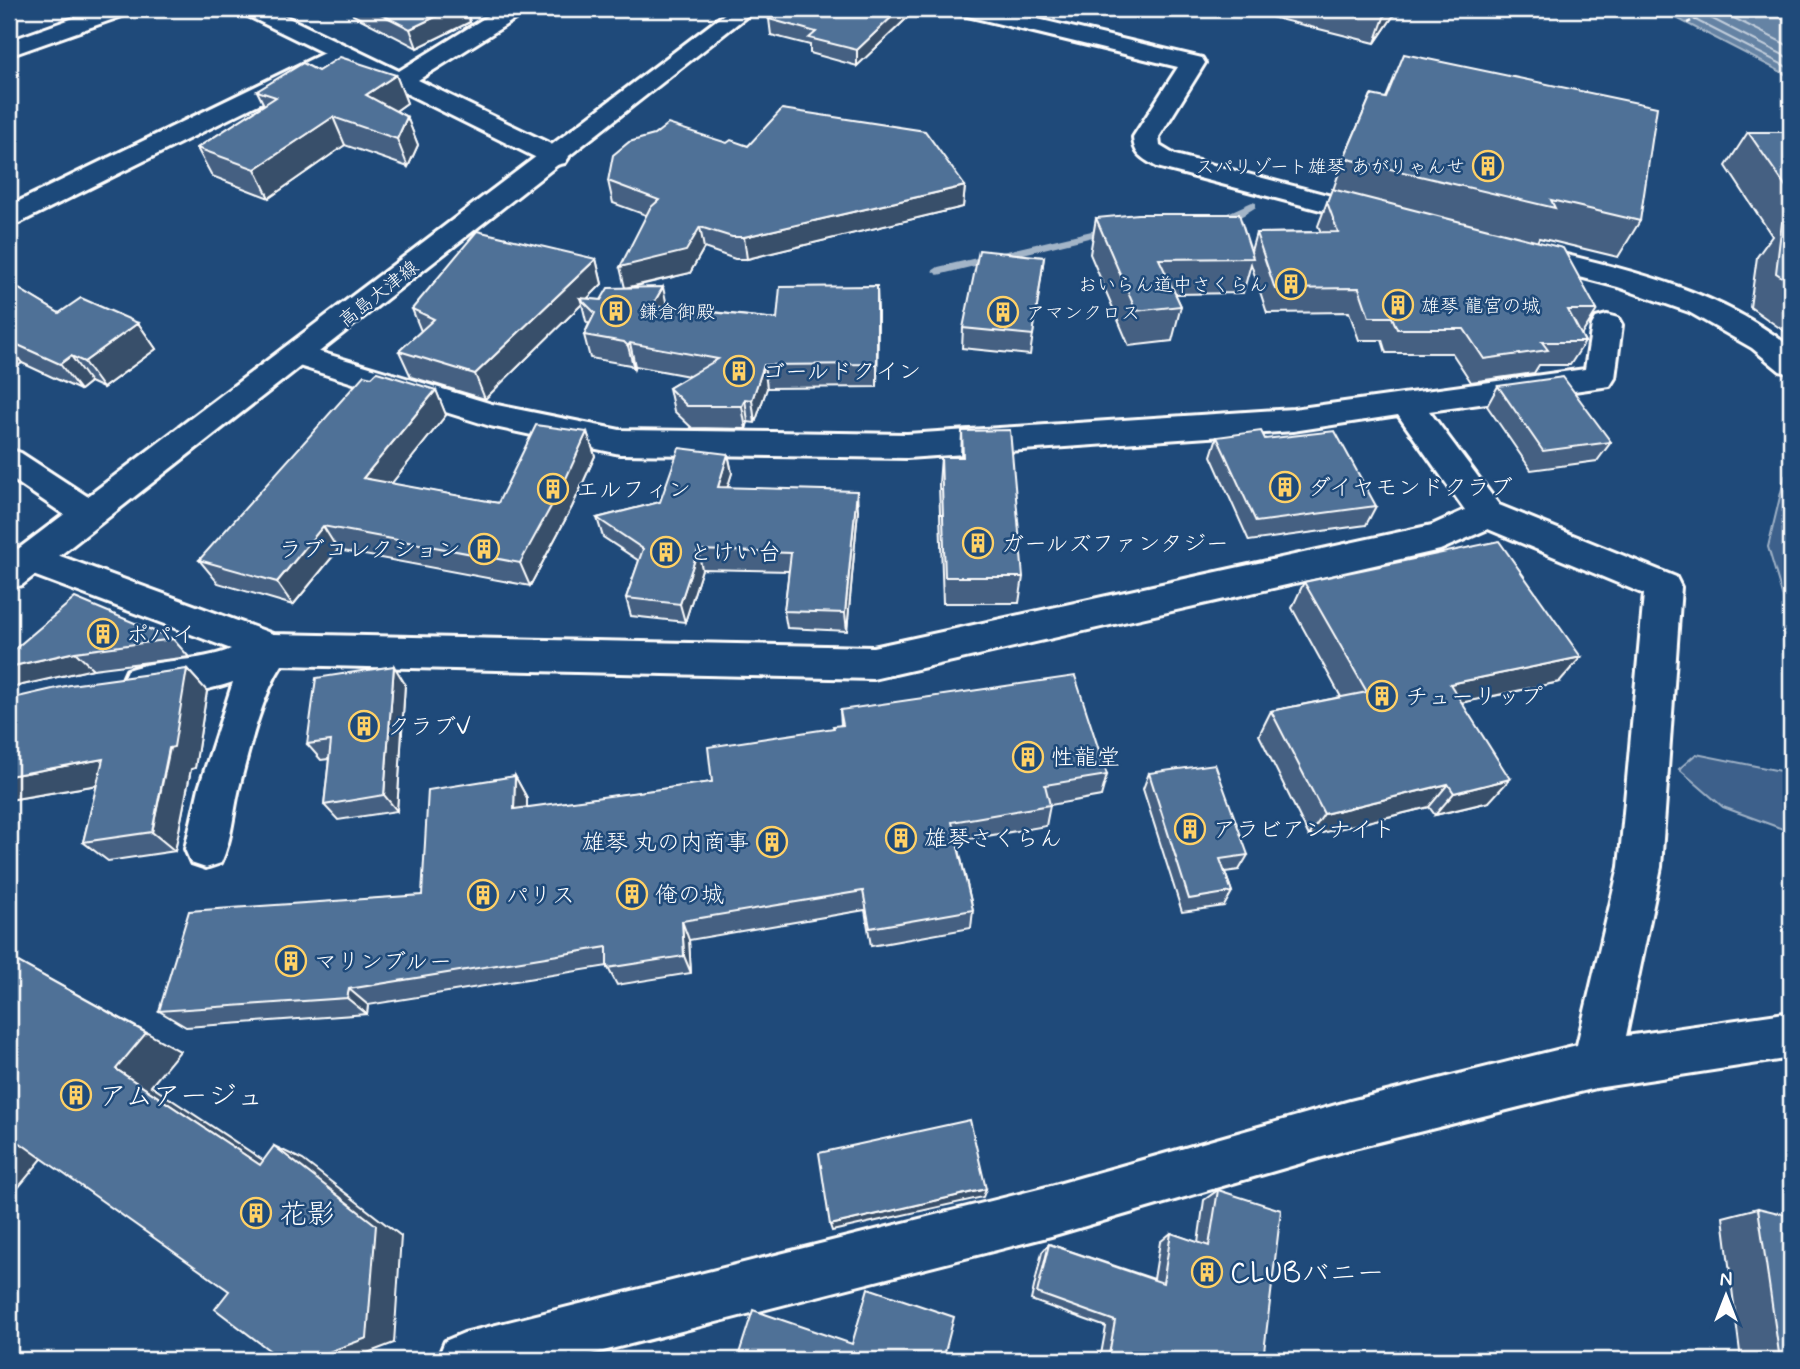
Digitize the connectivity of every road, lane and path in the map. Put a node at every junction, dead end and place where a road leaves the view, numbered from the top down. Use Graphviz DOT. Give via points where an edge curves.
graph roads {
  1 [pos="120,9"];
  2 [pos="252,9"];
  3 [pos="515,9"];
  4 [pos="745,9"];
  5 [pos="967,9"];
  6 [pos="1717,9"];
  7 [pos="1687,23"];
  8 [pos="9,49"];
  9 [pos="343,53"];
  10 [pos="402,80"];
  11 [pos="556,157"];
  12 [pos="9,217"];
  13 [pos="1401,222"];
  14 [pos="1494,246"];
  15 [pos="1606,325"];
  16 [pos="297,355"];
  17 [pos="1791,364"];
  18 [pos="1406,403"];
  19 [pos="9,461"];
  20 [pos="87,513"];
  21 [pos="1487,514"];
  22 [pos="19,567"];
  23 [pos="272,649"];
  24 [pos="106,686"];
  25 [pos="206,849"];
  26 [pos="1791,1035"];
  27 [pos="1596,1064"];
  28 [pos="464,1360"];
  1 -- 8 [label="street"];
  2 -- 9 [label="street"];
  3 -- 10 [label="street"];
  4 -- 11 [label="street, 高島大津線"];
  5 -- 13 [label="street" via="1193,62 1146,137 1147,150 1166,161"];
  6 -- 7 [label="path"];
  9 -- 10 [label="street"];
  9 -- 12 [label="street"];
  10 -- 11 [label="street"];
  11 -- 16 [label="street, 高島大津線"];
  14 -- 17 [label="street" via="1640,283 1718,314"];
  15 -- 18 [label="street" via="1599,378"];
  16 -- 18 [label="street" via="490,415 620,442 907,446 1293,420"];
  16 -- 20 [label="street, 高島大津線"];
  18 -- 21 [label="street"];
  19 -- 20 [label="street"];
  20 -- 22 [label="street, 高島大津線"];
  21 -- 23 [label="street" via="1440,537 873,663"];
  21 -- 27 [label="street" via="1662,587 1640,867"];
  22 -- 23 [label="street"];
  23 -- 24 [label="street" via="218,671"];
  23 -- 25 [label="street" via="253,678 219,788"];
  26 -- 27 [label="street"];
  27 -- 28 [label="street" via="1350,1125 1051,1211"];
}
